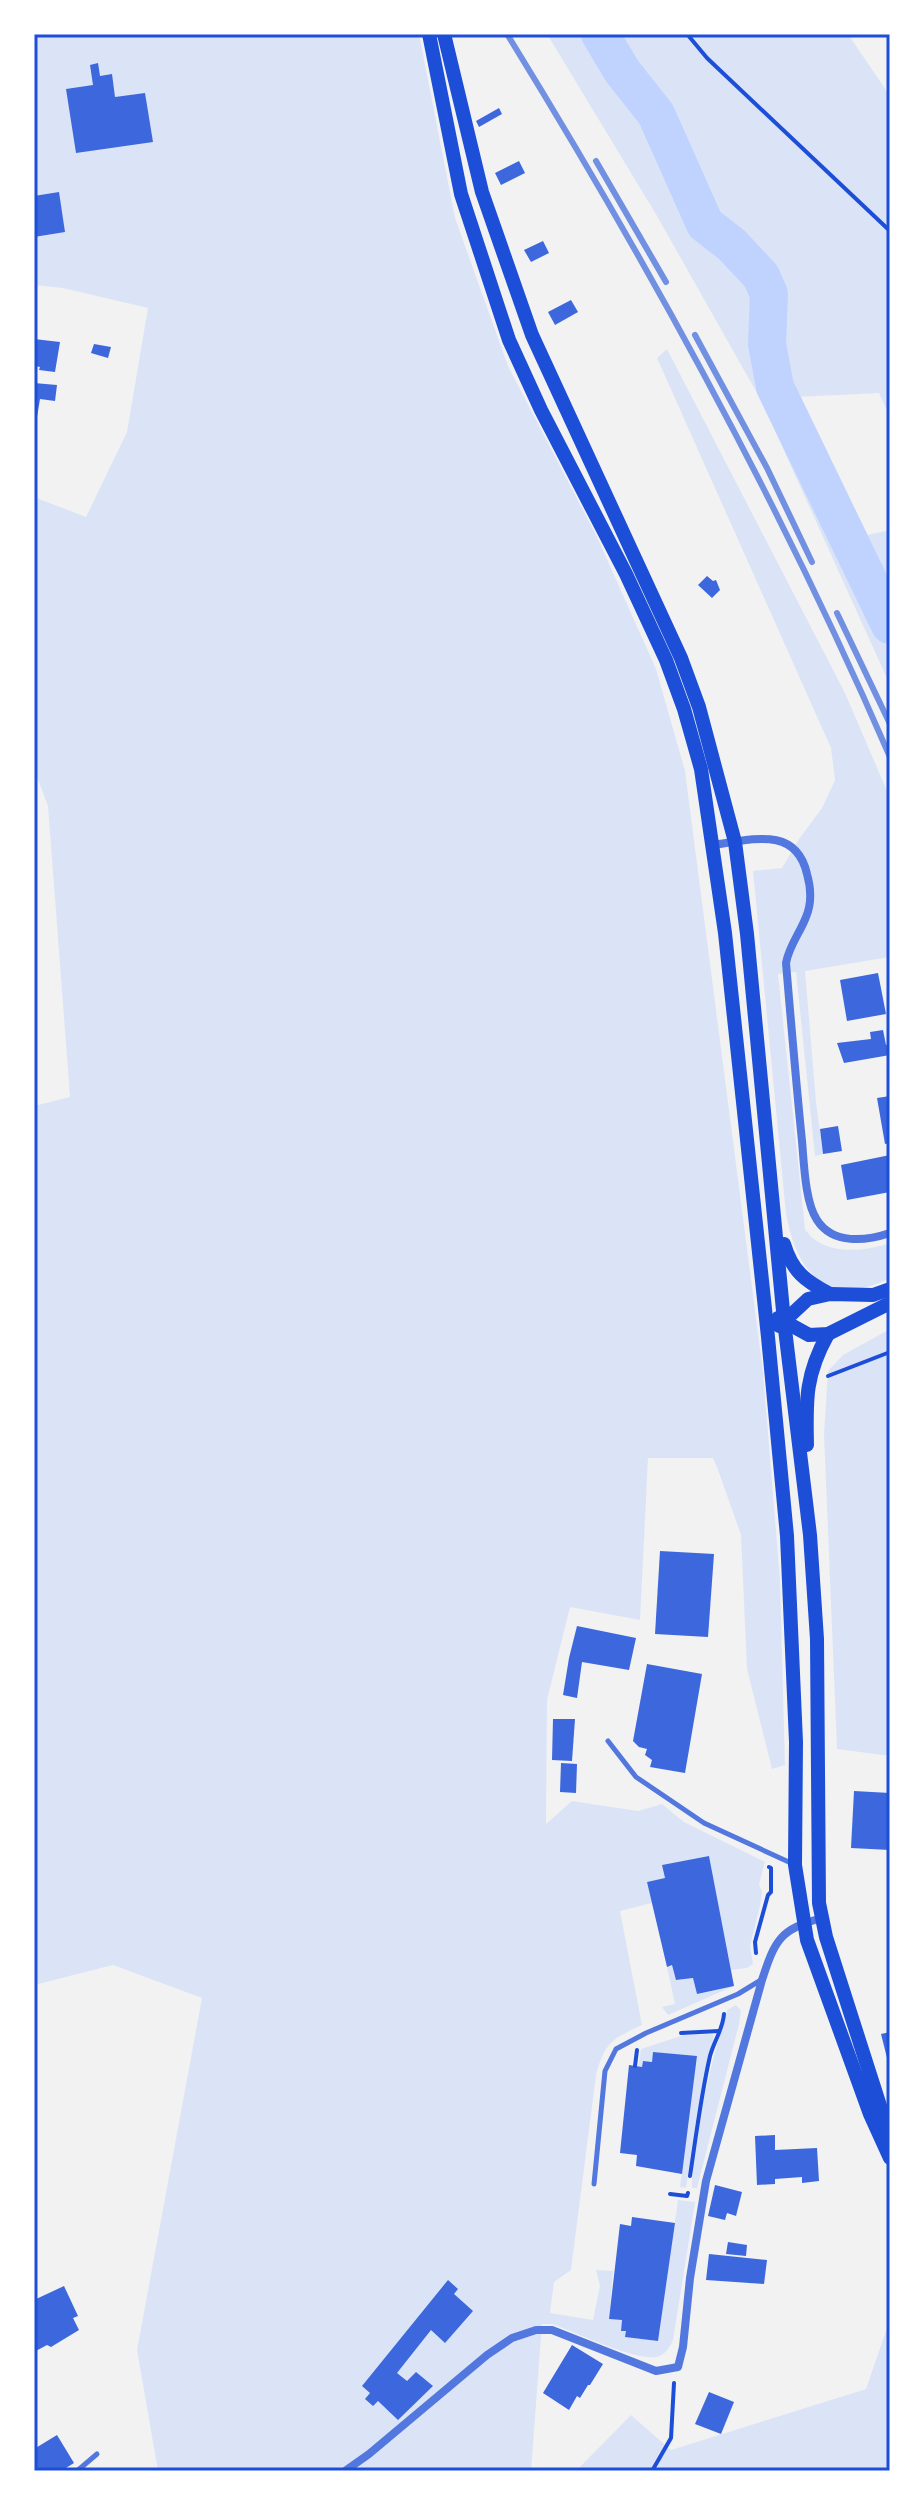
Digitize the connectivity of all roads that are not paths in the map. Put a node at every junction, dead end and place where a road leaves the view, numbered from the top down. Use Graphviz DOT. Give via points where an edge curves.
graph roads {
  1 [pos="429,34"];
  2 [pos="444,34"];
  3 [pos="546,363"];
  4 [pos="524,372"];
  5 [pos="735,842"];
  6 [pos="713,845"];
  7 [pos="774,1212"];
  8 [pos="890,1233"];
  9 [pos="890,1289"];
  10 [pos="830,1294"];
  11 [pos="890,1303"];
  12 [pos="764,1310"];
  13 [pos="784,1321"];
  14 [pos="828,1334"];
  15 [pos="768,1337"];
  16 [pos="810,1535"];
  17 [pos="608,1741"];
  18 [pos="795,1865"];
  19 [pos="822,1918"];
  20 [pos="804,1923"];
  21 [pos="762,1980"];
  22 [pos="890,2137"];
  23 [pos="890,2158"];
  24 [pos="594,2184"];
  25 [pos="97,2454"];
  26 [pos="77,2471"];
  27 [pos="345,2471"];
  1 -- 4 [label="main road" via="461,194"];
  2 -- 3 [label="main road" via="482,192"];
  3 -- 4 [label="lane"];
  3 -- 5 [label="main road" via="681,658 704,722"];
  4 -- 6 [label="main road" via="666,660 701,769"];
  5 -- 6 [label="street"];
  5 -- 7 [label="main road"];
  5 -- 8 [label="street" via="783,841 796,849 809,879 806,917 786,963 805,1172 816,1219 826,1230 852,1240"];
  6 -- 12 [label="main road"];
  7 -- 10 [label="main road" via="788,1260 806,1281"];
  7 -- 13 [label="main road"];
  9 -- 10 [label="main road" via="873,1295"];
  10 -- 13 [label="main road" via="808,1299"];
  11 -- 14 [label="main road"];
  12 -- 13 [label="main road"];
  12 -- 15 [label="main road"];
  13 -- 14 [label="main road" via="809,1335"];
  13 -- 15 [label="main road"];
  13 -- 16 [label="main road"];
  14 -- 16 [label="main road" via="807,1384"];
  15 -- 18 [label="main road" via="787,1536"];
  16 -- 19 [label="main road"];
  17 -- 18 [label="lane" via="636,1777 704,1823"];
  18 -- 20 [label="main road"];
  19 -- 20 [label="street"];
  19 -- 22 [label="main road"];
  20 -- 21 [label="street" via="781,1934"];
  20 -- 23 [label="main road" via="820,1981"];
  21 -- 24 [label="lane" via="616,2049 605,2071"];
  21 -- 27 [label="street" via="706,2181 678,2367 656,2371 552,2330 536,2330 487,2355"];
  25 -- 26 [label="lane"];
}
